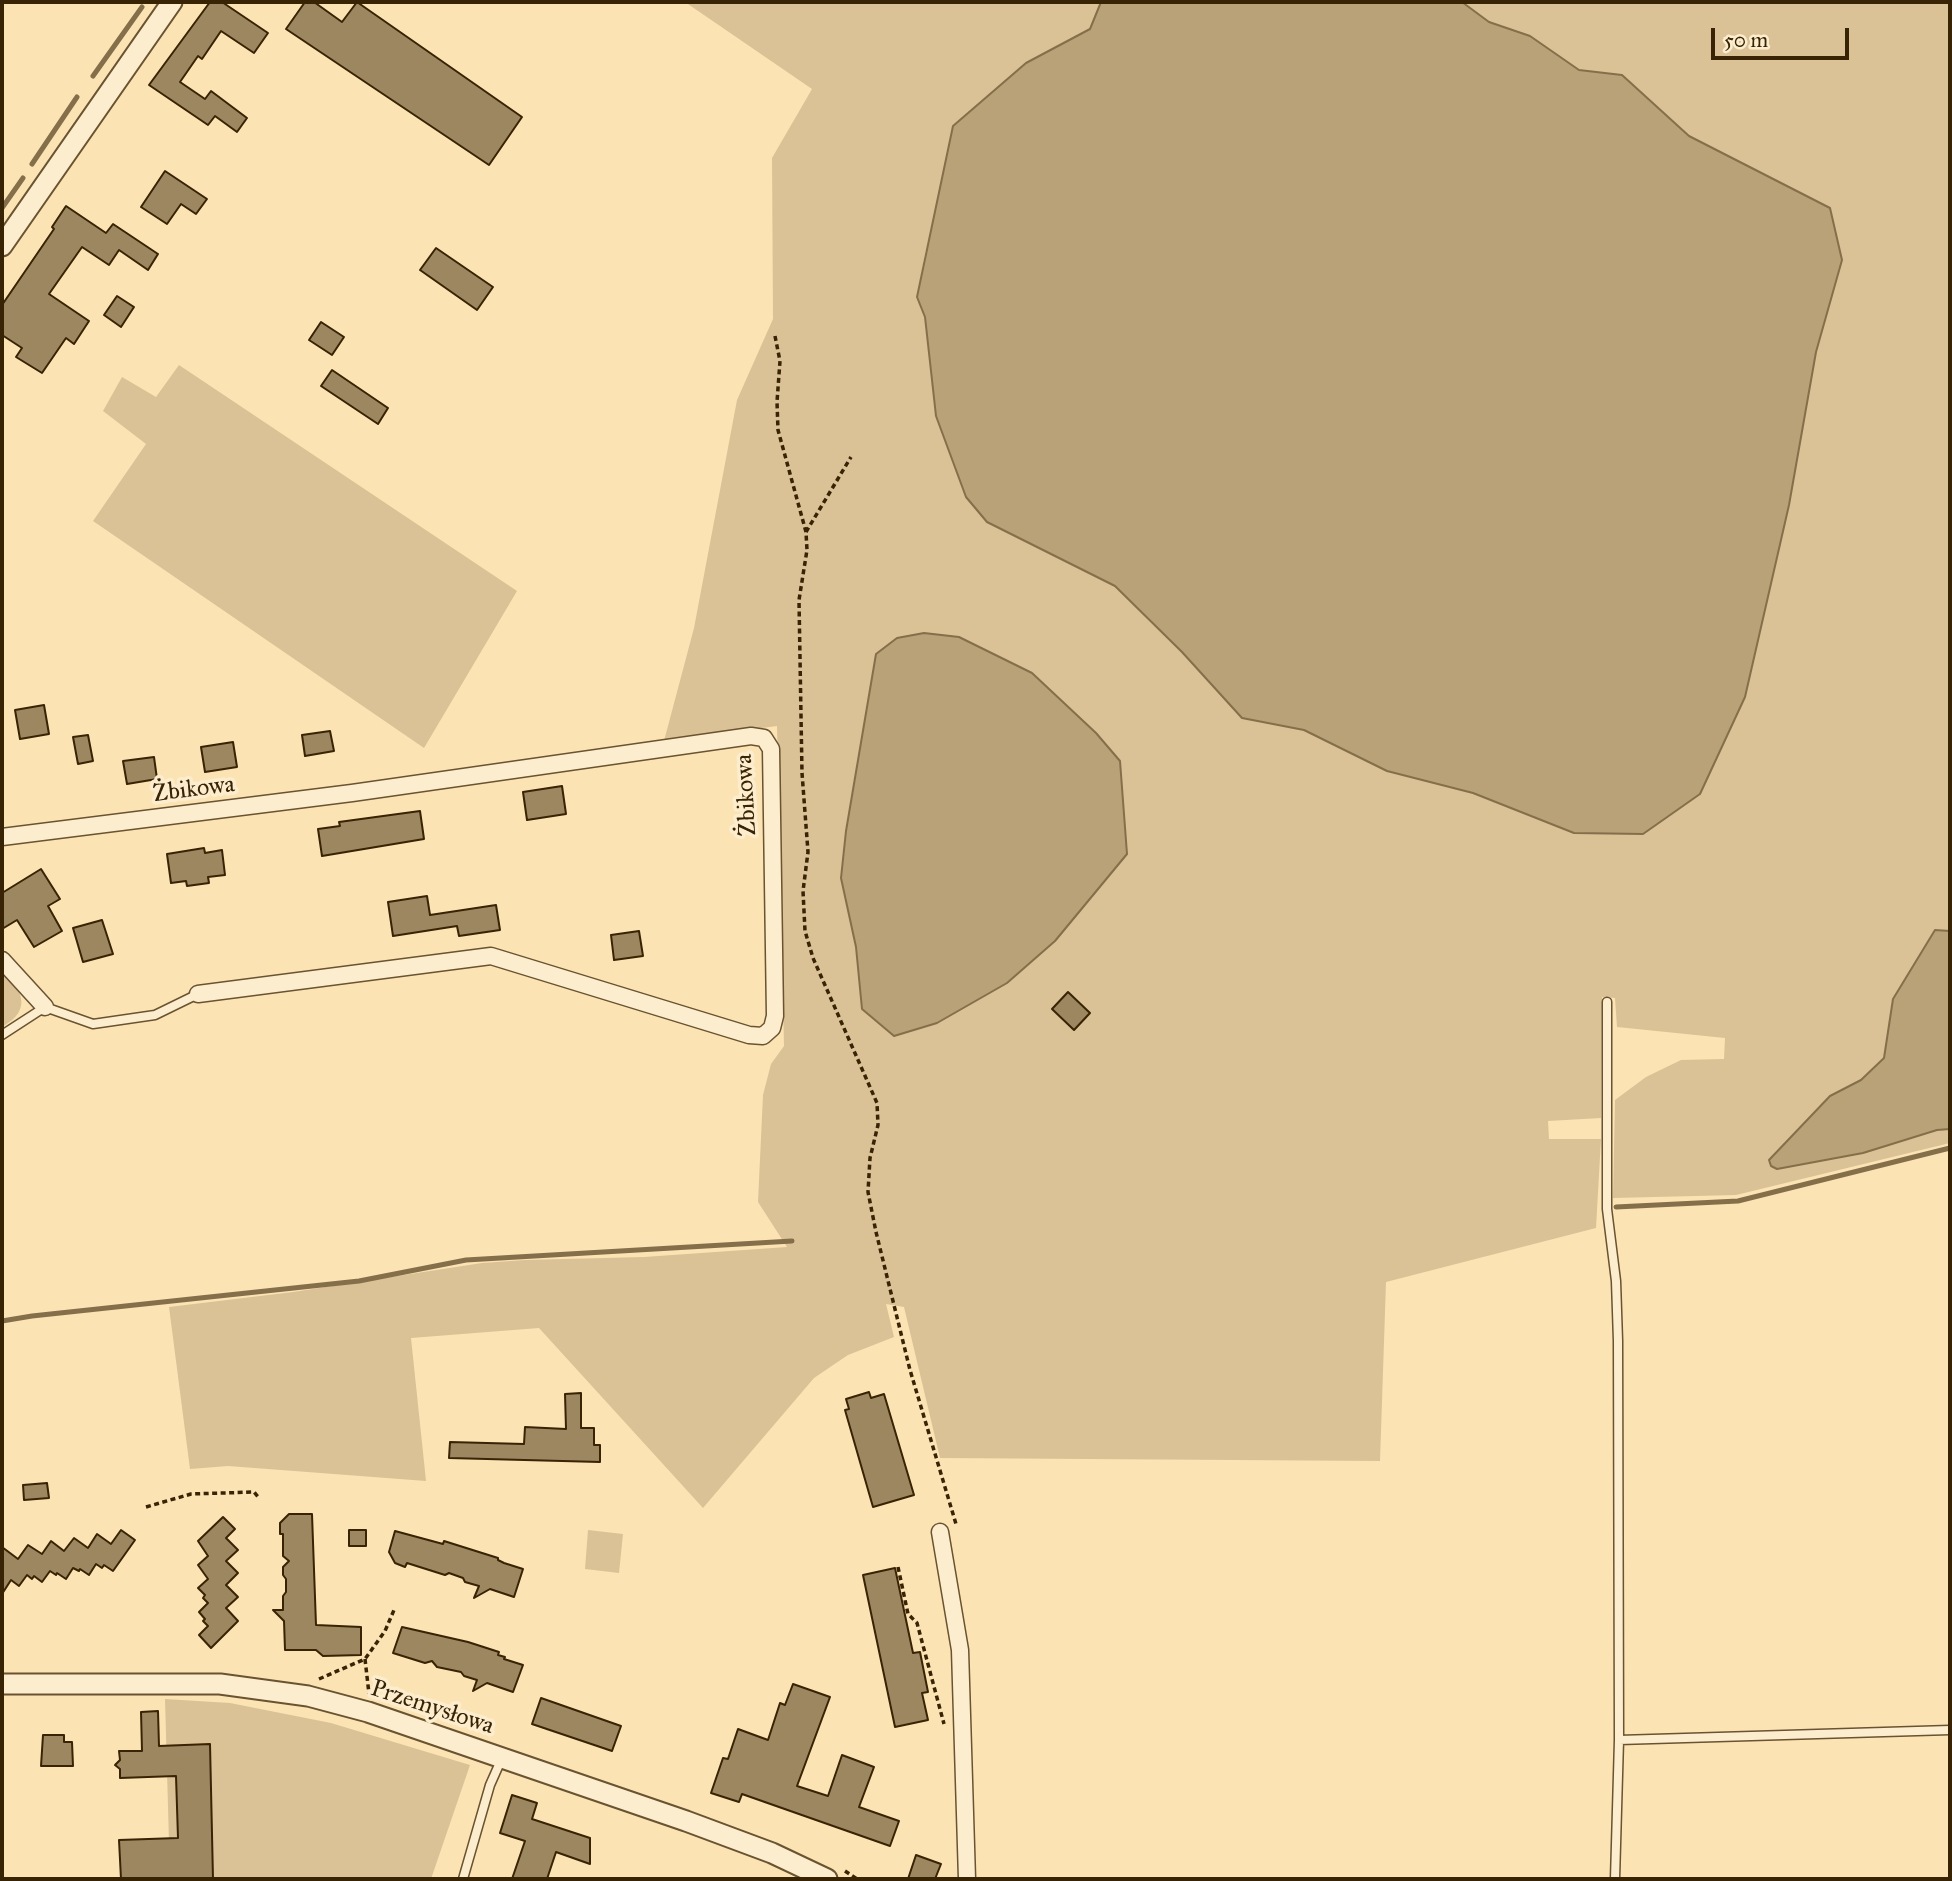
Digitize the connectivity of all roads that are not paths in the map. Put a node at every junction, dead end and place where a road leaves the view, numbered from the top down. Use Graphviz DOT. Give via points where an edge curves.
graph roads {
  1 [pos="172,2"];
  2 [pos="2,246"];
  3 [pos="2,837"];
  4 [pos="2,960"];
  5 [pos="198,994"];
  6 [pos="1606,1002"];
  7 [pos="45,1007"];
  8 [pos="2,1035"];
  9 [pos="940,1532"];
  10 [pos="2,1684"];
  11 [pos="1950,1730"];
  12 [pos="1619,1740"];
  13 [pos="502,1758"];
  14 [pos="804,1874"];
  15 [pos="463,1879"];
  16 [pos="827,1879"];
  17 [pos="967,1879"];
  18 [pos="1615,1879"];
  1 -- 2 [label="street"];
  3 -- 5 [label="street, Żbikowa" via="751,736 764,737 771,749 775,1016 772,1028 763,1036 491,956"];
  4 -- 7 [label="street"];
  5 -- 7 [label="lane" via="155,1015 93,1024"];
  6 -- 12 [label="lane" via="1607,1209 1618,1341"];
  7 -- 8 [label="lane"];
  9 -- 17 [label="street" via="960,1650"];
  10 -- 13 [label="street, Przemysłowa" via="248,1686 357,1709"];
  11 -- 12 [label="lane"];
  12 -- 18 [label="lane"];
  13 -- 14 [label="street, Przemysłowa" via="772,1853"];
  13 -- 15 [label="lane"];
  14 -- 16 [label="street, Przemysłowa"];
}
